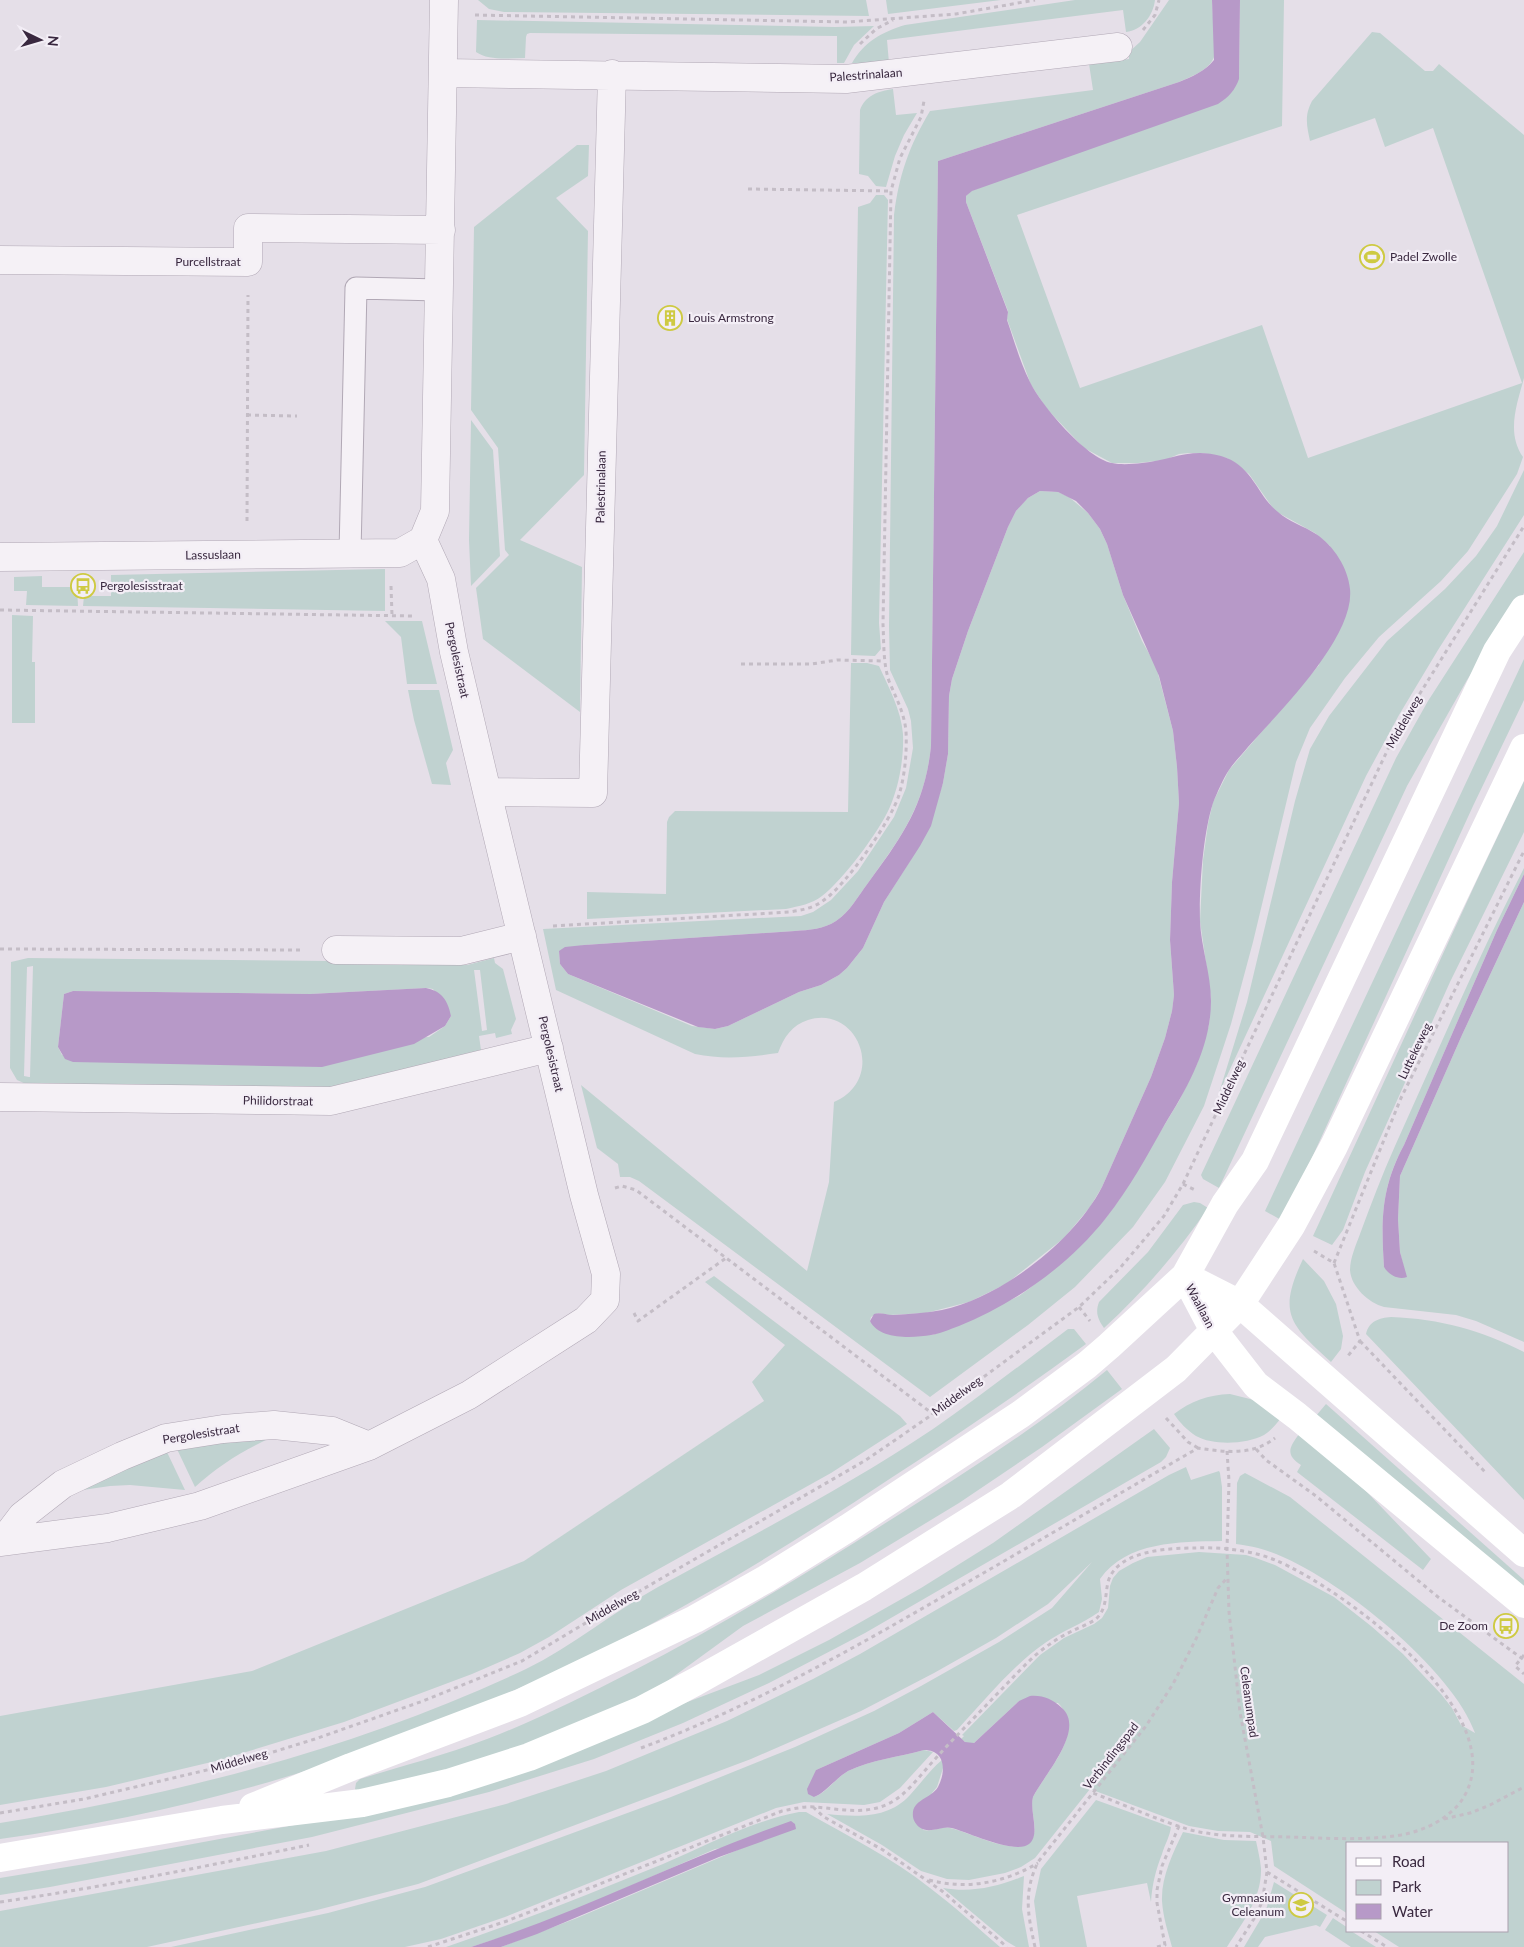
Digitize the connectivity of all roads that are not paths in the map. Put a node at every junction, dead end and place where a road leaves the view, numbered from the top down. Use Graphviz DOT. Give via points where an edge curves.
graph roads {
  1 [pos="444,7"];
  2 [pos="1118,47"];
  3 [pos="444,73"];
  4 [pos="612,74"];
  5 [pos="441,230"];
  6 [pos="0,260"];
  7 [pos="439,290"];
  8 [pos="423,540"];
  9 [pos="350,553"];
  10 [pos="0,557"];
  11 [pos="1524,609"];
  12 [pos="1524,748"];
  13 [pos="487,792"];
  14 [pos="522,936"];
  15 [pos="336,950"];
  16 [pos="549,1048"];
  17 [pos="0,1096"];
  18 [pos="1184,1276"];
  19 [pos="1240,1304"];
  20 [pos="1214,1332"];
  21 [pos="369,1446"];
  22 [pos="2,1541"];
  23 [pos="1524,1554"];
  24 [pos="1524,1604"];
  25 [pos="222,1820"];
  26 [pos="0,1858"];
  1 -- 3 [label="street"];
  2 -- 4 [label="street, Palestrinalaan" via="846,79"];
  3 -- 4 [label="street, Palestrinalaan"];
  3 -- 5 [label="street"];
  4 -- 13 [label="street, Palestrinalaan" via="594,793"];
  5 -- 6 [label="street, Purcellstraat" via="248,228 248,262"];
  5 -- 7 [label="street"];
  7 -- 8 [label="street" via="435,511"];
  7 -- 9 [label="lane" via="356,288"];
  8 -- 9 [label="street, Lassuslaan" via="400,552"];
  8 -- 13 [label="street, Pergolesistraat" via="441,579 454,652"];
  9 -- 10 [label="street, Lassuslaan"];
  11 -- 18 [label="main road" via="1497,651 1255,1161"];
  12 -- 19 [label="main road" via="1334,1146 1291,1226"];
  13 -- 14 [label="street, Pergolesistraat"];
  14 -- 15 [label="street" via="461,951"];
  14 -- 16 [label="street, Pergolesistraat"];
  16 -- 17 [label="street, Philidorstraat" via="331,1101"];
  16 -- 21 [label="street, Pergolesistraat" via="606,1274 604,1300 586,1320 468,1395"];
  18 -- 19 [label="main road, Waallaan"];
  18 -- 20 [label="main road, Waallaan"];
  18 -- 25 [label="main road" via="1087,1365 1058,1387 848,1528 727,1602 520,1703"];
  19 -- 20 [label="main road"];
  19 -- 23 [label="main road, Waallaan"];
  20 -- 24 [label="main road, Waallaan" via="1256,1385"];
  20 -- 25 [label="main road" via="1176,1369 1011,1495 864,1587 642,1710 529,1756 448,1783 362,1803"];
  21 -- 22 [label="street, Pergolesistraat" via="200,1506 108,1528"];
  21 -- 22 [label="street, Pergolesistraat" via="332,1430 274,1425 166,1438 62,1484 22,1516"];
  25 -- 26 [label="main road"];
}
